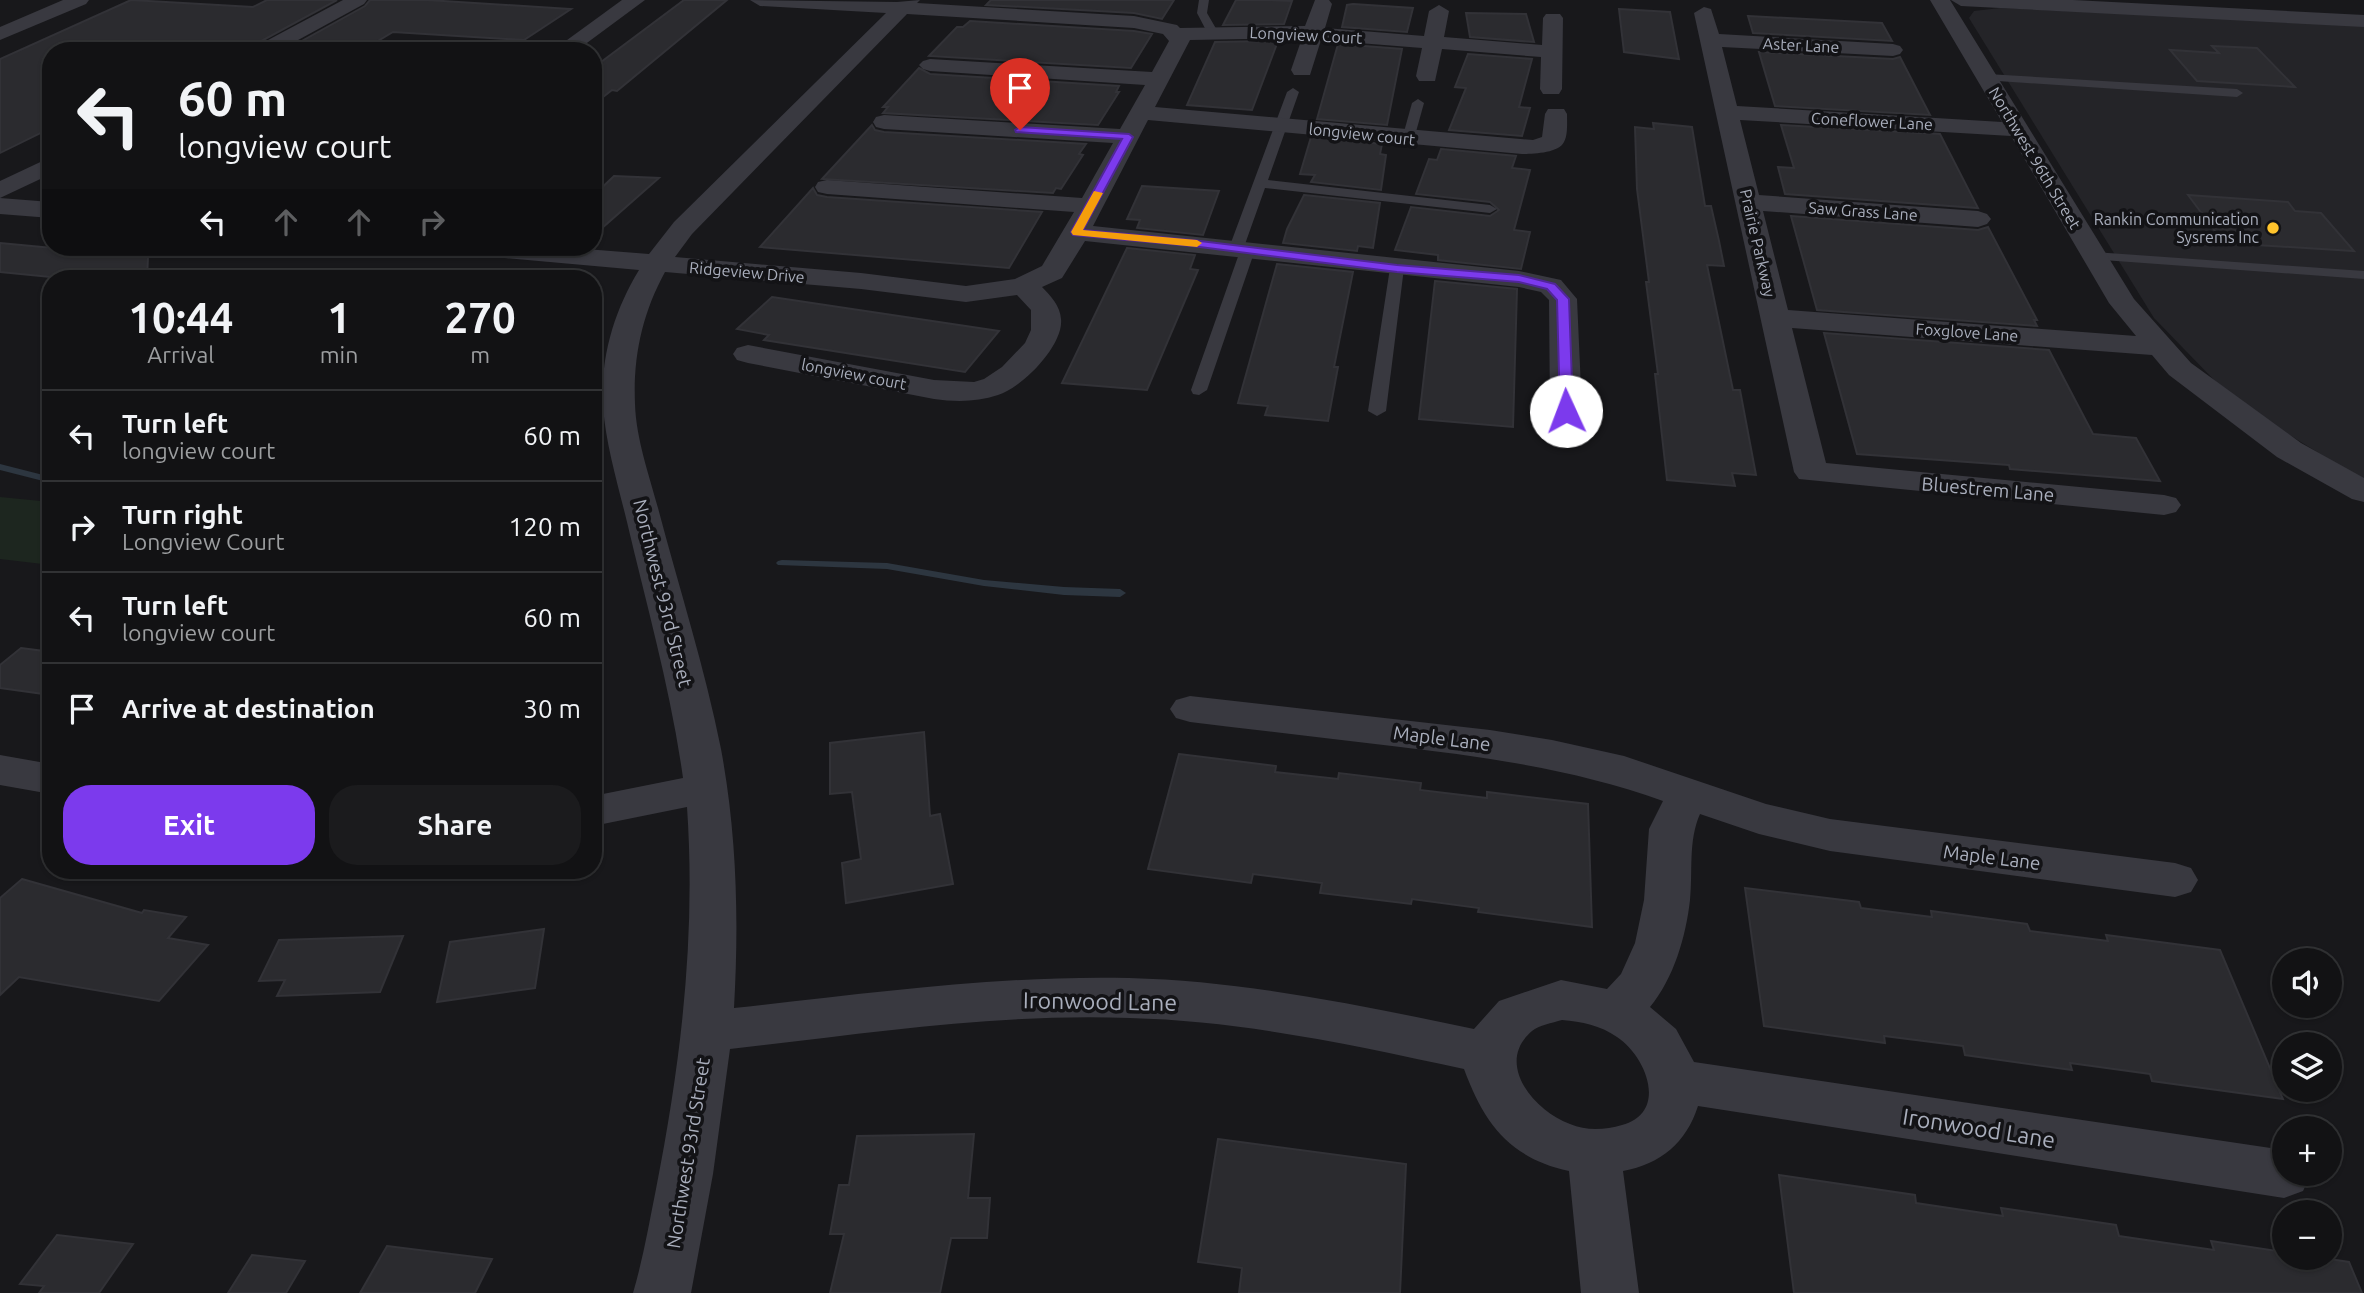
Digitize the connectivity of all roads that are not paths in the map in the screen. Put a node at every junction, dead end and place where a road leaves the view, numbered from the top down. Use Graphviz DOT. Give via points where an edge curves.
graph roads {
  1 [pos="79,0"];
  2 [pos="357,0"];
  3 [pos="635,0"];
  4 [pos="760,0"];
  5 [pos="1088,0"];
  6 [pos="1204,0"];
  7 [pos="1940,0"];
  8 [pos="1961,0"];
  9 [pos="905,4"];
  10 [pos="1322,4"];
  11 [pos="1439,11"];
  12 [pos="1704,13"];
  13 [pos="1553,18"];
  14 [pos="1076,19"];
  15 [pos="2364,21"];
  16 [pos="1212,33"];
  17 [pos="1312,33"];
  18 [pos="0,34"];
  19 [pos="1177,34"];
  20 [pos="1710,40"];
  21 [pos="279,42"];
  22 [pos="575,42"];
  23 [pos="1434,45"];
  24 [pos="1893,50"];
  25 [pos="1552,52"];
  26 [pos="930,65"];
  27 [pos="1302,70"];
  28 [pos="1427,76"];
  29 [pos="1987,78"];
  30 [pos="1160,79"];
  31 [pos="1551,89"];
  32 [pos="1293,92"];
  33 [pos="2237,93"];
  34 [pos="1418,103"];
  35 [pos="1727,112"];
  36 [pos="1142,113"];
  37 [pos="1556,114"];
  38 [pos="884,121"];
  39 [pos="1279,125"];
  40 [pos="2018,130"];
  41 [pos="1129,137"];
  42 [pos="1408,139"];
  43 [pos="42,169"];
  44 [pos="1259,183"];
  45 [pos="827,187"];
  46 [pos="0,191"];
  47 [pos="1748,202"];
  48 [pos="0,206"];
  49 [pos="1090,206"];
  50 [pos="42,209"];
  51 [pos="1490,209"];
  52 [pos="1978,219"];
  53 [pos="1077,232"];
  54 [pos="1242,249"];
  55 [pos="574,256"];
  56 [pos="2094,256"];
  57 [pos="654,263"];
  58 [pos="1397,268"];
  59 [pos="2364,275"];
  60 [pos="1022,286"];
  61 [pos="1775,318"];
  62 [pos="2160,347"];
  63 [pos="748,354"];
  64 [pos="1199,390"];
  65 [pos="1377,411"];
  66 [pos="1566,411"];
  67 [pos="1811,472"];
  68 [pos="2364,492"];
  69 [pos="2164,505"];
  70 [pos="1190,709"];
  71 [pos="0,770"];
  72 [pos="42,777"];
  73 [pos="706,787"];
  74 [pos="1688,794"];
  75 [pos="602,809"];
  76 [pos="2175,880"];
  77 [pos="1617,1012"];
  78 [pos="707,1031"];
  79 [pos="1489,1053"];
  80 [pos="1675,1081"];
  81 [pos="1594,1153"];
  82 [pos="2272,1172"];
  83 [pos="662,1293"];
  84 [pos="1610,1293"];
  1 -- 18 [label="street"];
  2 -- 21 [label="street"];
  3 -- 22 [label="street"];
  4 -- 9 [label="street, Longview Court"];
  5 -- 14 [label="street"];
  6 -- 16 [label="lane" via="1202,13"];
  7 -- 29 [label="street, Northwest 96th Street"];
  8 -- 15 [label="street"];
  9 -- 14 [label="street, Longview Court"];
  9 -- 57 [label="street, Northwest 93rd Street" via="694,216"];
  10 -- 17 [label="street"];
  11 -- 23 [label="street"];
  12 -- 20 [label="street, Prairie Parkway"];
  13 -- 25 [label="street"];
  14 -- 19 [label="street, Longview Court" via="1158,25"];
  16 -- 17 [label="street, Longview Court"];
  16 -- 19 [label="street, Longview Court"];
  17 -- 23 [label="street, Longview Court"];
  17 -- 27 [label="street"];
  19 -- 30 [label="street" via="1180,40"];
  20 -- 24 [label="street, Aster Lane"];
  20 -- 35 [label="street, Prairie Parkway"];
  23 -- 25 [label="street, Longview Court"];
  23 -- 28 [label="street"];
  25 -- 31 [label="street"];
  26 -- 30 [label="street"];
  29 -- 33 [label="lane"];
  29 -- 40 [label="street, Northwest 96th Street"];
  30 -- 36 [label="street"];
  32 -- 39 [label="lane"];
  34 -- 42 [label="lane, Longview Court"];
  35 -- 40 [label="street, Coneflower Lane"];
  35 -- 47 [label="street, Prairie Parkway"];
  36 -- 39 [label="street, longview court"];
  36 -- 41 [label="street"];
  37 -- 42 [label="street, longview court" via="1553,141 1535,147"];
  38 -- 41 [label="street"];
  39 -- 42 [label="street, longview court"];
  39 -- 44 [label="lane"];
  40 -- 56 [label="street, Northwest 96th Street"];
  41 -- 49 [label="street"];
  43 -- 46 [label="street"];
  44 -- 51 [label="lane"];
  44 -- 54 [label="lane"];
  45 -- 49 [label="street"];
  47 -- 52 [label="street, Saw Grass Lane"];
  47 -- 61 [label="street, Prairie Parkway"];
  48 -- 50 [label="street"];
  49 -- 53 [label="street"];
  53 -- 54 [label="street"];
  53 -- 60 [label="street" via="1052,272"];
  54 -- 58 [label="street"];
  54 -- 64 [label="lane"];
  55 -- 57 [label="street, Ridgeview Drive"];
  56 -- 59 [label="lane"];
  56 -- 62 [label="street, Northwest 96th Street" via="2123,303"];
  57 -- 60 [label="street, Ridgeview Drive" via="966,294"];
  57 -- 73 [label="street, Northwest 93rd Street" via="624,334 619,408 686,683"];
  58 -- 65 [label="lane"];
  58 -- 66 [label="street" via="1535,281 1560,294"];
  60 -- 63 [label="street, longview court" via="1044,306 1048,321 1044,335 1017,370 987,389 943,391"];
  61 -- 62 [label="street, Foxglove Lane"];
  61 -- 67 [label="street, Prairie Parkway"];
  62 -- 68 [label="street, Northwest 96th Street" via="2180,369 2289,450"];
  67 -- 69 [label="street, Bluestrem Lane"];
  70 -- 74 [label="street, Maple Lane" via="1552,754 1624,771"];
  71 -- 72 [label="street"];
  73 -- 75 [label="street"];
  73 -- 78 [label="street, Northwest 93rd Street" via="712,844"];
  74 -- 76 [label="street, Maple Lane" via="1830,835"];
  74 -- 77 [label="street" via="1671,829 1659,943 1639,986"];
  77 -- 79 [label="street" via="1561,1000 1535,1004 1513,1015 1497,1031"];
  77 -- 80 [label="street" via="1645,1031 1665,1054"];
  78 -- 79 [label="street, Ironwood Lane" via="1001,999 1129,998 1358,1025"];
  78 -- 83 [label="street, Northwest 93rd Street" via="697,1111"];
  79 -- 81 [label="street" via="1491,1079 1505,1106 1528,1129 1559,1146"];
  80 -- 81 [label="street" via="1674,1105 1665,1125 1647,1141 1623,1151"];
  80 -- 82 [label="street, Ironwood Lane"];
  81 -- 84 [label="street"];
}
